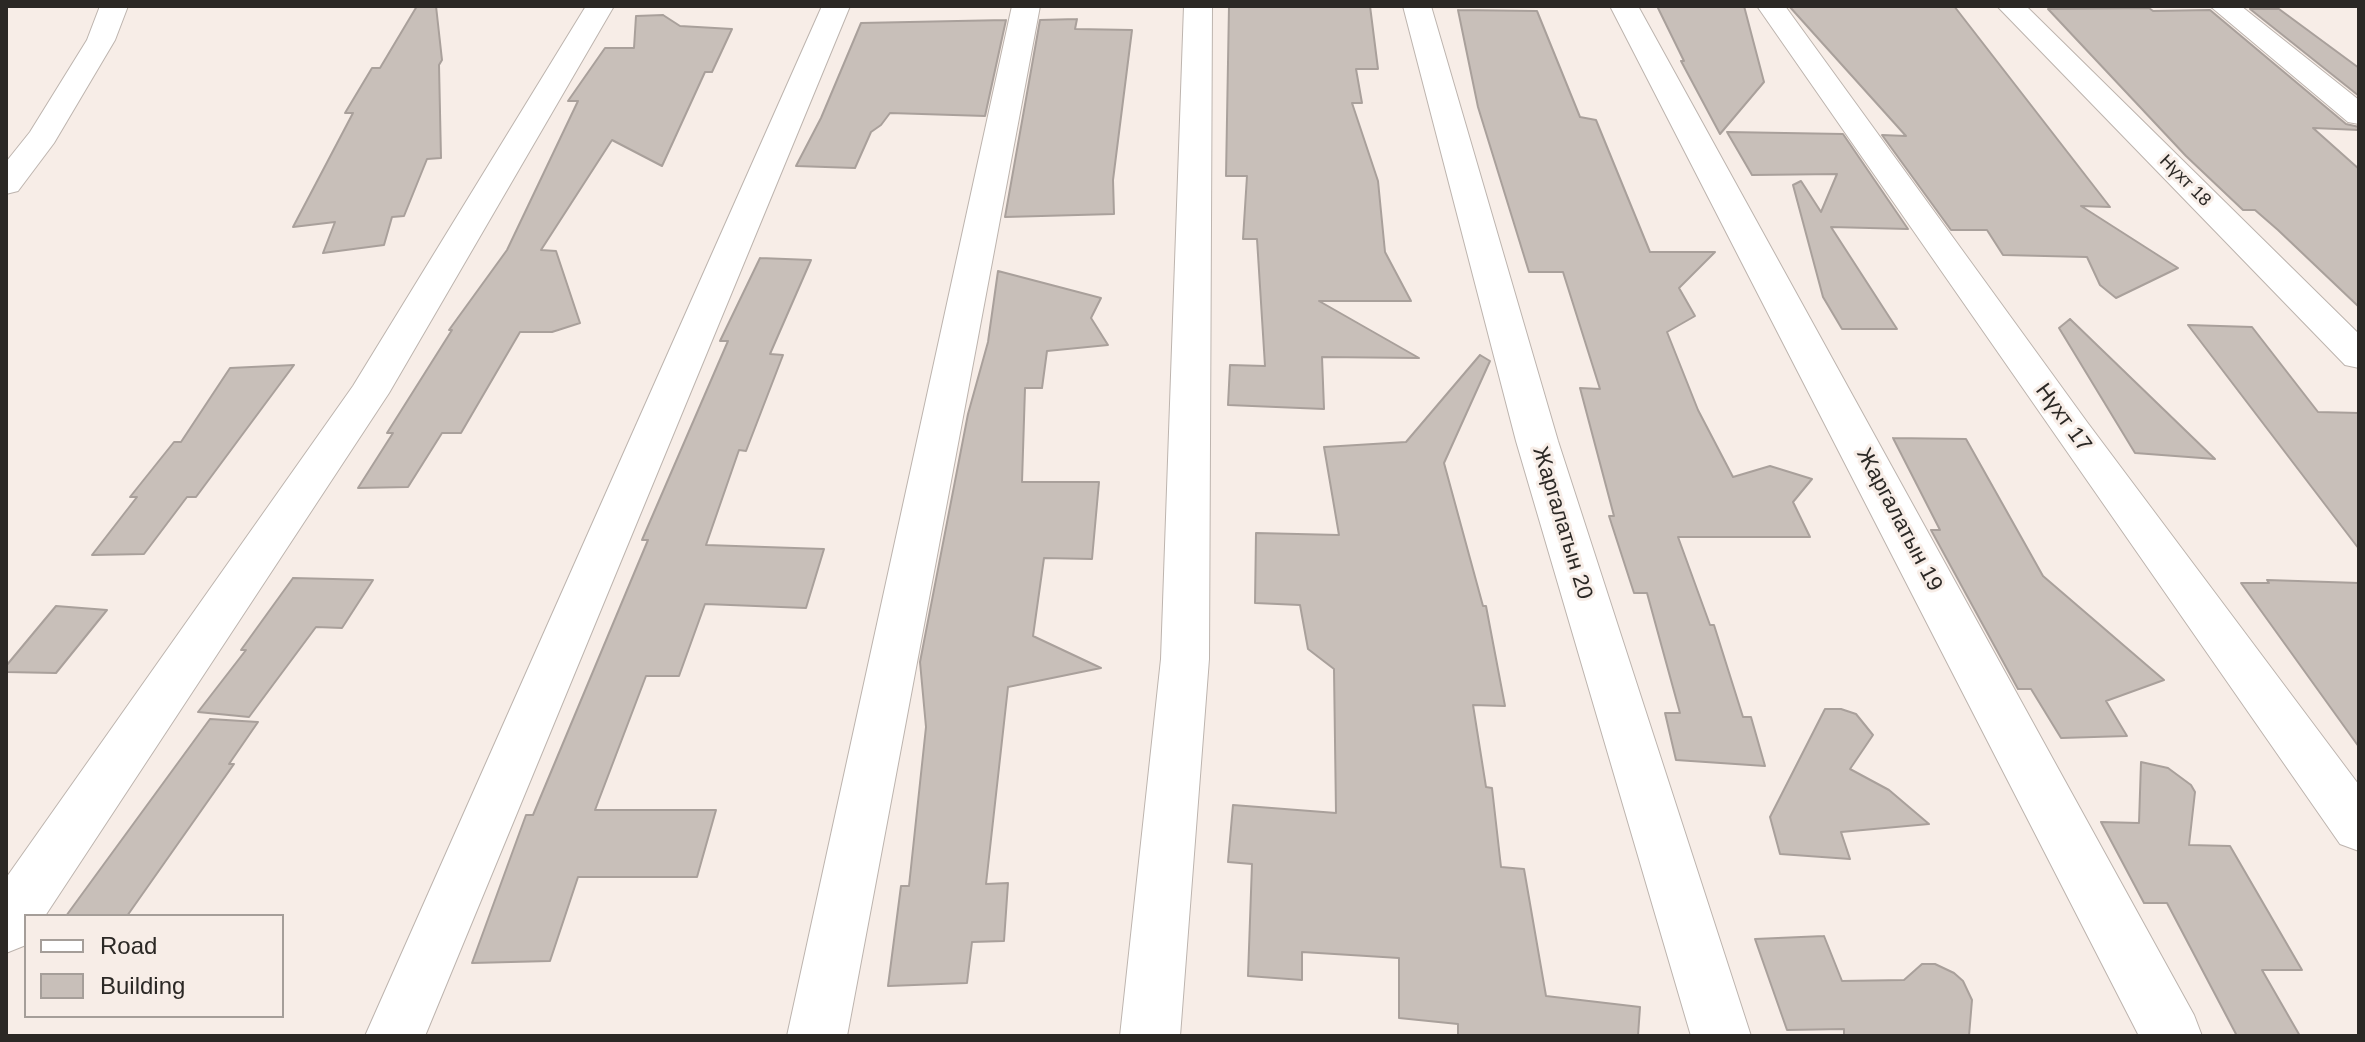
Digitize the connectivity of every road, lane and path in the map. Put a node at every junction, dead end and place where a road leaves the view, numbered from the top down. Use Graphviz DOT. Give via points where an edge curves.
graph roads {
  1 [pos="114,6"];
  2 [pos="600,6"];
  3 [pos="836,6"];
  4 [pos="1026,6"];
  5 [pos="1198,6"];
  6 [pos="1417,6"];
  7 [pos="1624,6"];
  8 [pos="1771,6"];
  9 [pos="2011,6"];
  10 [pos="2224,6"];
  11 [pos="2359,115"];
  12 [pos="6,184"];
  13 [pos="2359,356"];
  14 [pos="2359,827"];
  15 [pos="6,926"];
  16 [pos="395,1036"];
  17 [pos="817,1036"];
  18 [pos="1150,1036"];
  19 [pos="1721,1036"];
  20 [pos="2172,1036"];
  1 -- 12 [label="street" via="101,40 43,136"];
  2 -- 15 [label="street" via="369,393"];
  3 -- 16 [label="street"];
  4 -- 17 [label="street"];
  5 -- 18 [label="street" via="1185,659"];
  6 -- 19 [label="street, Жаргалатын 20" via="1537,441"];
  7 -- 20 [label="street, Жаргалатын 19"];
  8 -- 14 [label="street, Нүхт 17"];
  9 -- 13 [label="street, Нүхт 18"];
  10 -- 11 [label="street"];
}
